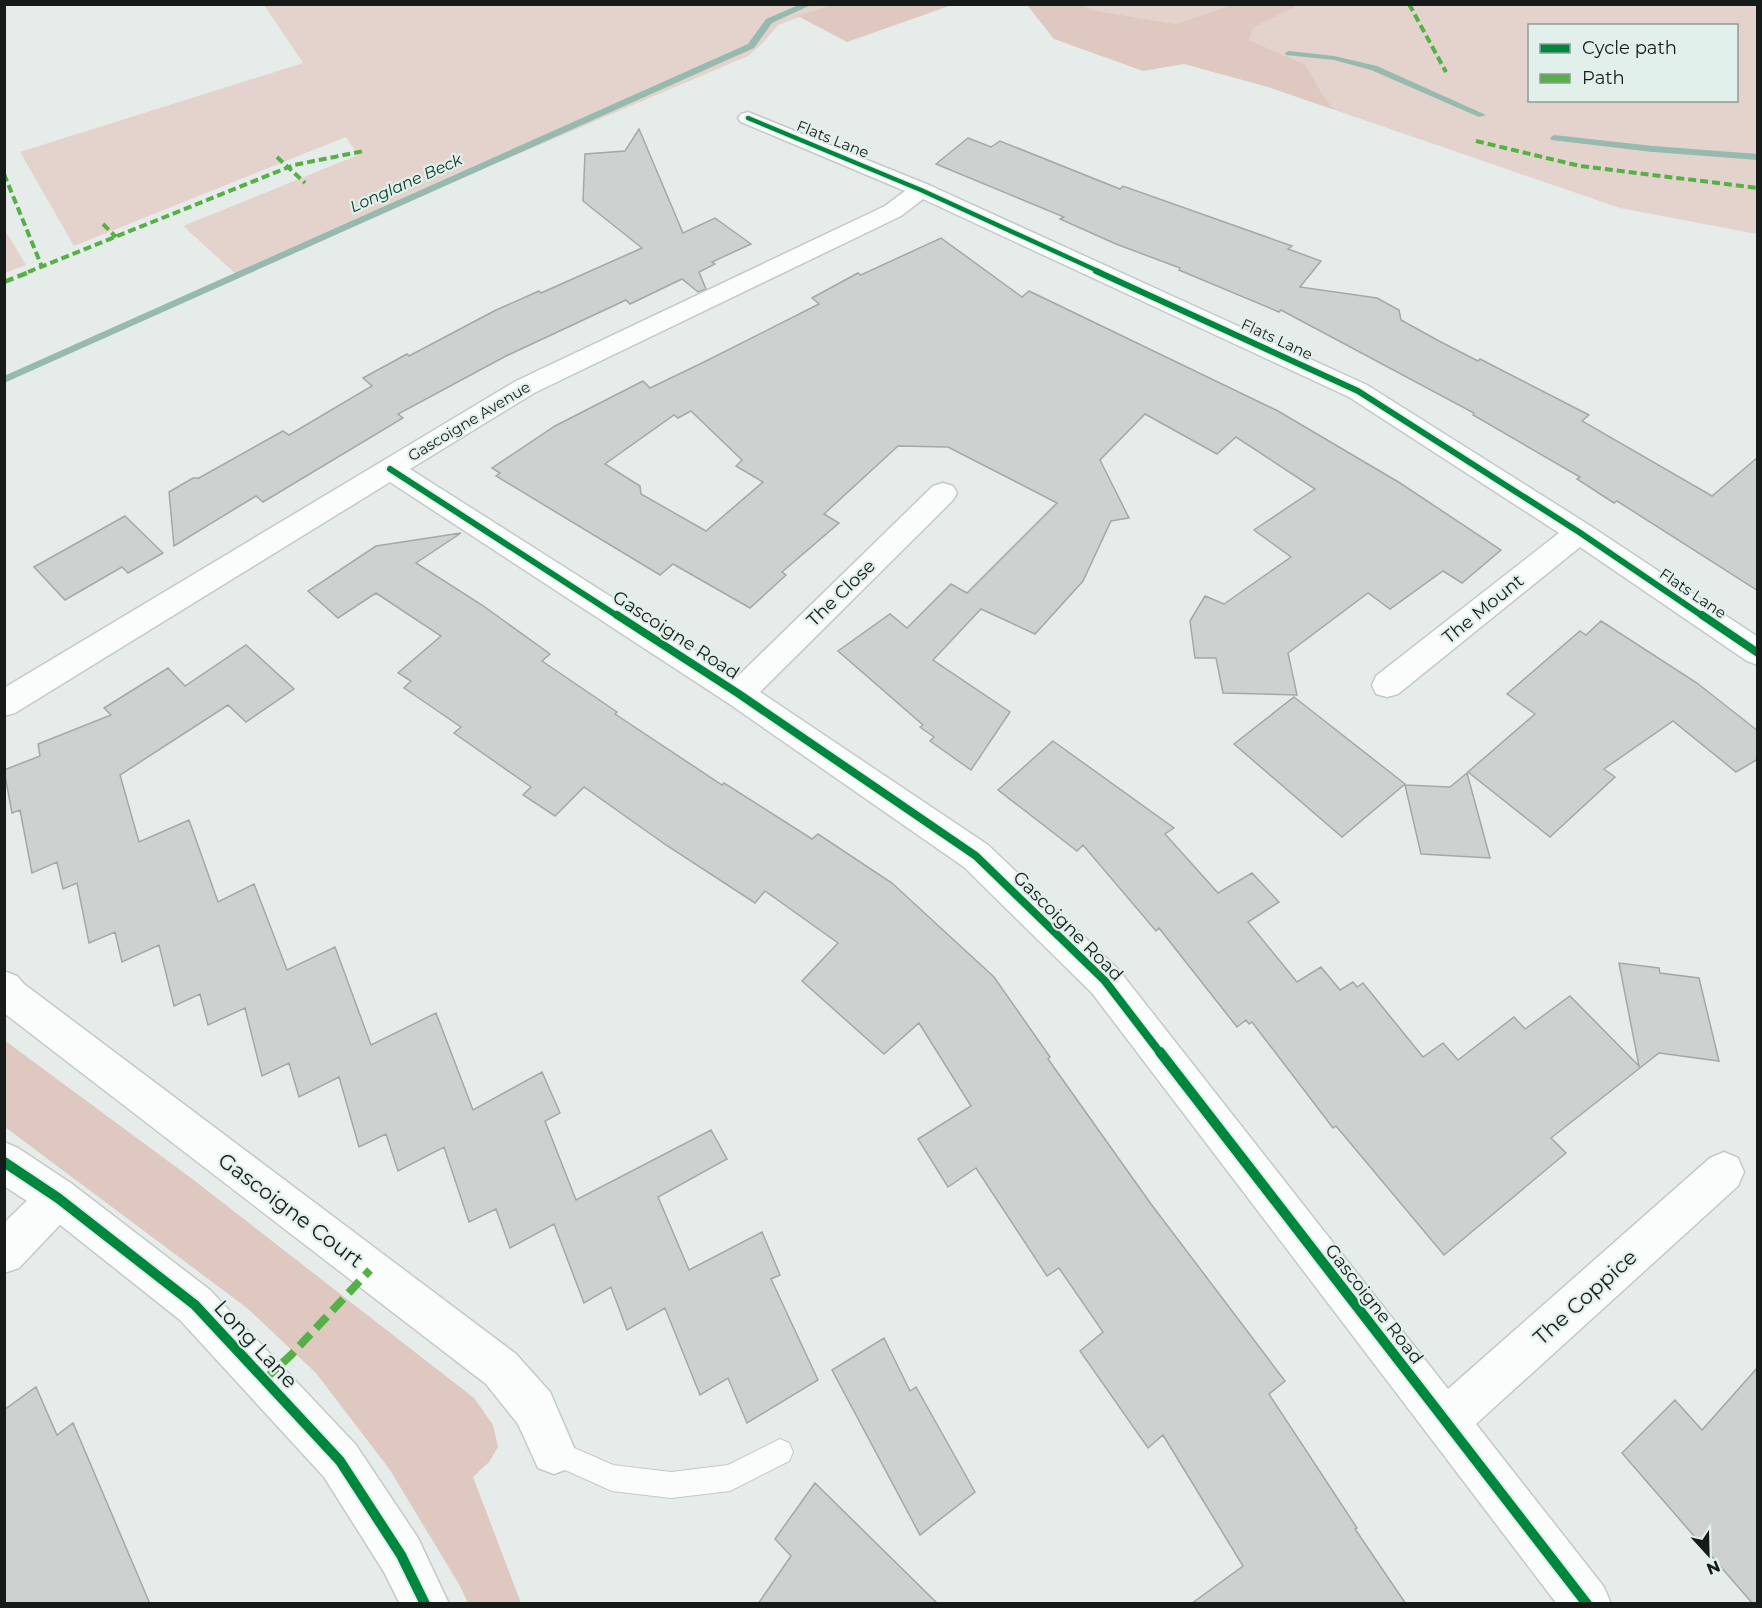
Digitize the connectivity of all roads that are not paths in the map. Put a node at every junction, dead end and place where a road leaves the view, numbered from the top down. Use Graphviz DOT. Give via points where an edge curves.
graph roads {
  1 [pos="748,118"];
  2 [pos="921,190"];
  3 [pos="390,469"];
  4 [pos="943,493"];
  5 [pos="1579,532"];
  6 [pos="1758,653"];
  7 [pos="1387,685"];
  8 [pos="739,694"];
  9 [pos="4,704"];
  10 [pos="4,988"];
  11 [pos="4,1162"];
  12 [pos="1724,1172"];
  13 [pos="58,1198"];
  14 [pos="4,1253"];
  15 [pos="1446,1421"];
  16 [pos="554,1452"];
  17 [pos="780,1452"];
  18 [pos="425,1604"];
  19 [pos="1587,1604"];
  1 -- 2 [label="street, Flats Lane"];
  2 -- 3 [label="street, Gascoigne Avenue" via="893,211 525,387"];
  2 -- 5 [label="street, Flats Lane" via="1358,391"];
  3 -- 8 [label="street, Gascoigne Road"];
  3 -- 9 [label="street, Gascoigne Avenue"];
  4 -- 8 [label="street, The Close"];
  5 -- 6 [label="street, Flats Lane"];
  5 -- 7 [label="street, The Mount"];
  8 -- 15 [label="street, Gascoigne Road" via="976,856 1105,981"];
  10 -- 16 [label="street, Gascoigne Court" via="501,1369 534,1408"];
  11 -- 13 [label="street, Long Lane"];
  12 -- 15 [label="street, The Coppice"];
  13 -- 14 [label="street"];
  13 -- 18 [label="street, Long Lane" via="195,1305 340,1461 401,1555"];
  15 -- 19 [label="street, Gascoigne Road"];
  16 -- 17 [label="lane" via="612,1478 671,1485 730,1478"];
}
